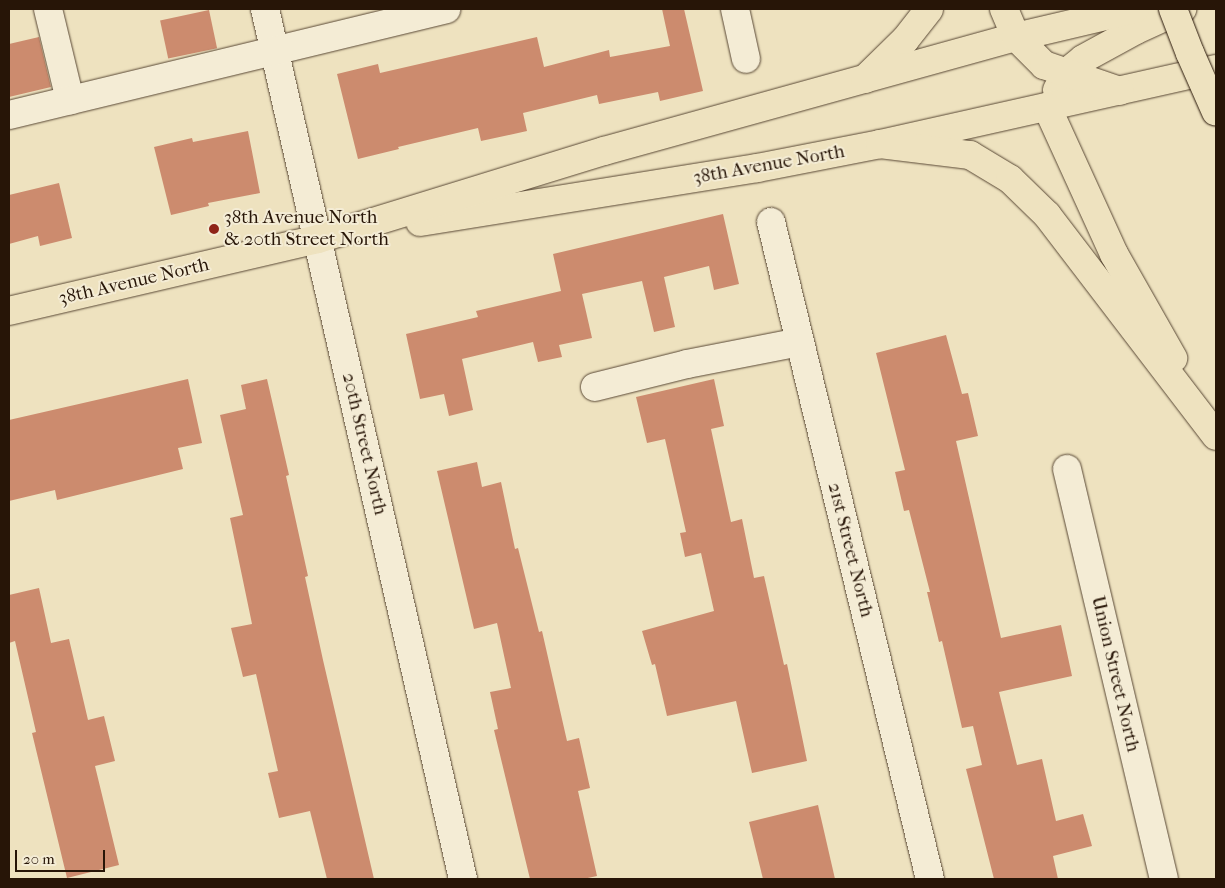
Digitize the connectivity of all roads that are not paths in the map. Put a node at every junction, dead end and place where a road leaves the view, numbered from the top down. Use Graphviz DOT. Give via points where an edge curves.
graph roads {
  1 [pos="48,9"];
  2 [pos="265,9"];
  3 [pos="446,9"];
  4 [pos="735,9"];
  5 [pos="929,9"];
  6 [pos="1004,9"];
  7 [pos="1135,9"];
  8 [pos="1173,9"];
  9 [pos="1182,9"];
  10 [pos="1016,37"];
  11 [pos="274,50"];
  12 [pos="746,59"];
  13 [pos="1216,68"];
  14 [pos="1066,73"];
  15 [pos="865,79"];
  16 [pos="1120,91"];
  17 [pos="70,100"];
  18 [pos="1047,107"];
  19 [pos="1216,112"];
  20 [pos="9,115"];
  21 [pos="880,144"];
  22 [pos="771,222"];
  23 [pos="318,239"];
  24 [pos="9,311"];
  25 [pos="800,342"];
  26 [pos="595,386"];
  27 [pos="1216,435"];
  28 [pos="1067,469"];
  29 [pos="463,879"];
  30 [pos="930,879"];
  31 [pos="1164,879"];
  1 -- 17 [label="street"];
  2 -- 11 [label="street, 20th Street North"];
  3 -- 11 [label="street"];
  4 -- 12 [label="street"];
  5 -- 15 [label="main road"];
  6 -- 10 [label="main road"];
  7 -- 10 [label="main road, 38th Avenue North"];
  8 -- 19 [label="main road, bridge"];
  9 -- 14 [label="main road" via="1083,59"];
  10 -- 14 [label="main road" via="1044,65"];
  10 -- 15 [label="main road, 38th Avenue North"];
  11 -- 17 [label="street"];
  11 -- 23 [label="street, 20th Street North"];
  13 -- 16 [label="main road, 38th Avenue North"];
  14 -- 16 [label="main road"];
  14 -- 18 [label="main road"];
  15 -- 23 [label="main road, 38th Avenue North" via="604,151"];
  16 -- 18 [label="main road, 38th Avenue North"];
  17 -- 20 [label="street"];
  18 -- 21 [label="main road, 38th Avenue North"];
  18 -- 27 [label="main road" via="1114,254"];
  21 -- 23 [label="main road, 38th Avenue North" via="757,168"];
  21 -- 27 [label="main road" via="970,155 1010,179 1047,215"];
  22 -- 25 [label="street, 21st Street North"];
  23 -- 24 [label="main road, 38th Avenue North"];
  23 -- 29 [label="street, 20th Street North"];
  25 -- 26 [label="street"];
  25 -- 30 [label="street, 21st Street North"];
  28 -- 31 [label="street, Union Street North"];
}
